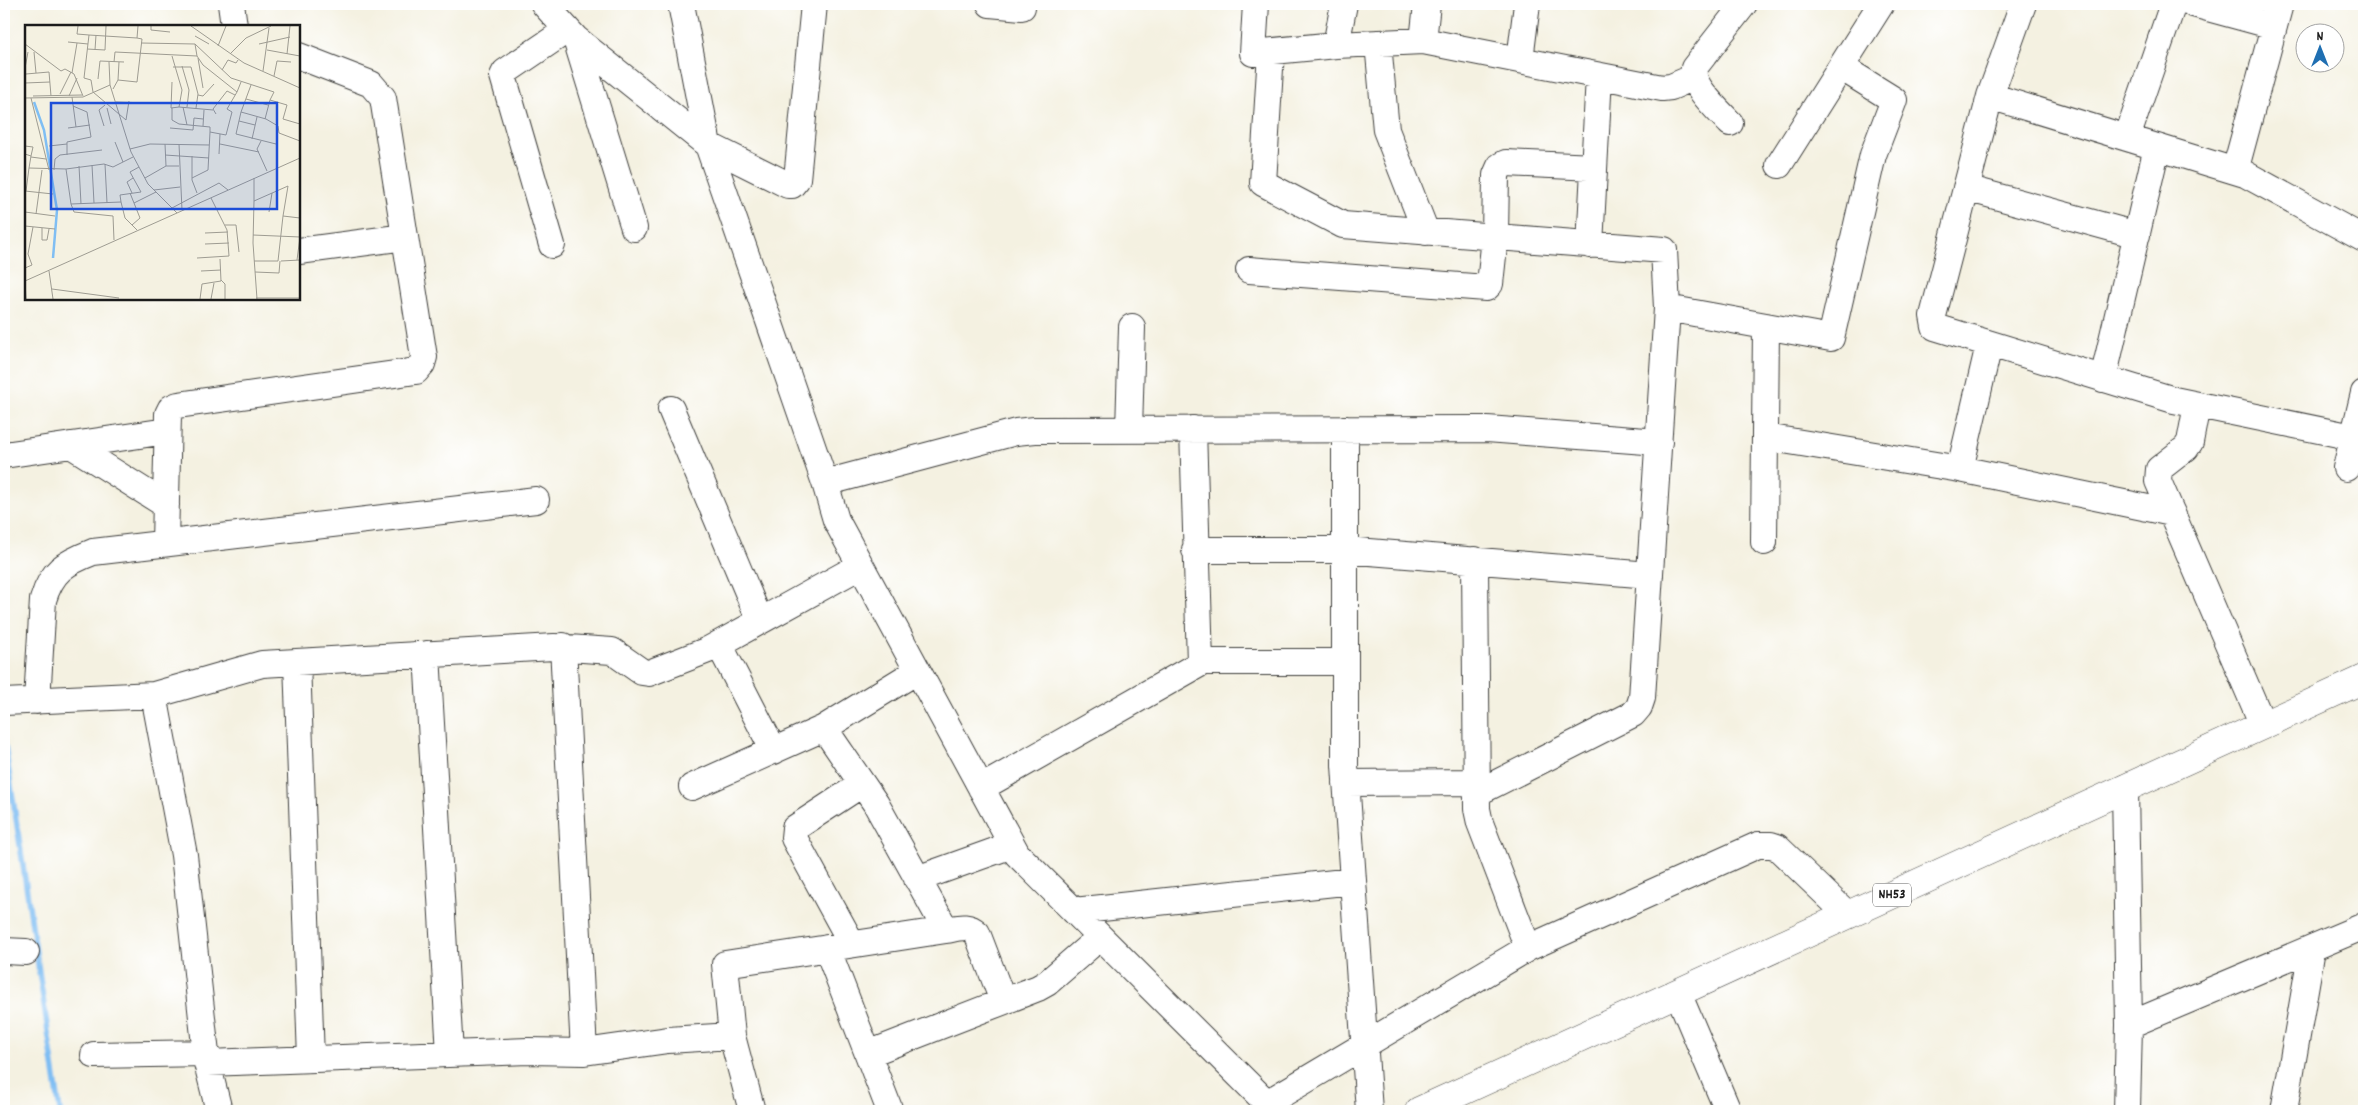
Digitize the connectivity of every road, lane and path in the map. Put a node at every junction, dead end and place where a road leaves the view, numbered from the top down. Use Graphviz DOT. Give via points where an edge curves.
graph roads {
  1 [pos="231,4"];
  2 [pos="544,4"];
  3 [pos="681,4"];
  4 [pos="814,4"];
  5 [pos="990,4"];
  6 [pos="1256,4"];
  7 [pos="1344,4"];
  8 [pos="1427,4"];
  9 [pos="1527,4"];
  10 [pos="1744,4"];
  11 [pos="1881,4"];
  12 [pos="2023,4"];
  13 [pos="2172,4"];
  14 [pos="2193,4"];
  15 [pos="1022,7"];
  16 [pos="2277,15"];
  17 [pos="234,25"];
  18 [pos="571,34"];
  19 [pos="1423,41"];
  20 [pos="1378,43"];
  21 [pos="1336,45"];
  22 [pos="1271,52"];
  23 [pos="300,56"];
  24 [pos="1520,60"];
  25 [pos="1841,67"];
  26 [pos="1599,76"];
  27 [pos="1692,78"];
  28 [pos="1990,96"];
  29 [pos="1730,123"];
  30 [pos="2127,138"];
  31 [pos="708,145"];
  32 [pos="2157,147"];
  33 [pos="1779,165"];
  34 [pos="1594,166"];
  35 [pos="2235,171"];
  36 [pos="1966,188"];
  37 [pos="634,228"];
  38 [pos="1426,232"];
  39 [pos="2137,235"];
  40 [pos="405,237"];
  41 [pos="1495,237"];
  42 [pos="2364,239"];
  43 [pos="1590,244"];
  44 [pos="552,245"];
  45 [pos="300,251"];
  46 [pos="1249,270"];
  47 [pos="1667,308"];
  48 [pos="1766,326"];
  49 [pos="1132,327"];
  50 [pos="1989,345"];
  51 [pos="2103,379"];
  52 [pos="2364,393"];
  53 [pos="2197,405"];
  54 [pos="671,408"];
  55 [pos="1193,429"];
  56 [pos="1345,429"];
  57 [pos="1130,430"];
  58 [pos="167,431"];
  59 [pos="1765,436"];
  60 [pos="2353,437"];
  61 [pos="1659,442"];
  62 [pos="71,445"];
  63 [pos="4,455"];
  64 [pos="2346,468"];
  65 [pos="1960,469"];
  66 [pos="825,483"];
  67 [pos="536,500"];
  68 [pos="166,505"];
  69 [pos="2172,513"];
  70 [pos="1764,542"];
  71 [pos="165,543"];
  72 [pos="1195,550"];
  73 [pos="1345,550"];
  74 [pos="1475,560"];
  75 [pos="860,566"];
  76 [pos="1650,575"];
  77 [pos="760,621"];
  78 [pos="719,644"];
  79 [pos="563,646"];
  80 [pos="427,654"];
  81 [pos="297,662"];
  82 [pos="1345,662"];
  83 [pos="1200,663"];
  84 [pos="918,671"];
  85 [pos="2364,679"];
  86 [pos="154,695"];
  87 [pos="18,702"];
  88 [pos="2263,725"];
  89 [pos="824,728"];
  90 [pos="774,750"];
  91 [pos="1346,783"];
  92 [pos="862,784"];
  93 [pos="692,787"];
  94 [pos="1476,787"];
  95 [pos="982,788"];
  96 [pos="2125,788"];
  97 [pos="1012,845"];
  98 [pos="918,878"];
  99 [pos="1353,881"];
  100 [pos="1074,911"];
  101 [pos="1848,915"];
  102 [pos="2364,926"];
  103 [pos="946,930"];
  104 [pos="1100,936"];
  105 [pos="852,944"];
  106 [pos="827,948"];
  107 [pos="1528,948"];
  108 [pos="2312,949"];
  109 [pos="1678,993"];
  110 [pos="1003,1002"];
  111 [pos="2129,1025"];
  112 [pos="721,1037"];
  113 [pos="1365,1046"];
  114 [pos="584,1052"];
  115 [pos="450,1054"];
  116 [pos="868,1054"];
  117 [pos="94,1055"];
  118 [pos="206,1058"];
  119 [pos="311,1059"];
  120 [pos="1271,1107"];
  121 [pos="219,1111"];
  122 [pos="752,1111"];
  123 [pos="890,1111"];
  124 [pos="1370,1111"];
  125 [pos="1419,1111"];
  126 [pos="1728,1111"];
  127 [pos="2127,1111"];
  128 [pos="2284,1111"];
  1 -- 17 [label="street"];
  2 -- 18 [label="street"];
  3 -- 31 [label="street"];
  4 -- 31 [label="street" via="795,183 788,185"];
  5 -- 15 [label="street"];
  6 -- 22 [label="street" via="1253,53"];
  7 -- 21 [label="street"];
  8 -- 19 [label="street"];
  9 -- 24 [label="street"];
  10 -- 27 [label="street" via="1694,68"];
  11 -- 25 [label="street"];
  12 -- 28 [label="street"];
  13 -- 30 [label="street"];
  14 -- 16 [label="street"];
  16 -- 35 [label="street"];
  18 -- 31 [label="street"];
  18 -- 37 [label="street"];
  18 -- 44 [label="street" via="503,76"];
  19 -- 20 [label="street"];
  19 -- 24 [label="street"];
  20 -- 21 [label="street"];
  20 -- 38 [label="street" via="1386,130"];
  21 -- 22 [label="street"];
  22 -- 38 [label="street" via="1263,183 1343,225"];
  23 -- 40 [label="street" via="371,84 383,98"];
  24 -- 26 [label="street"];
  25 -- 33 [label="street"];
  25 -- 48 [label="street" via="1894,100 1873,155 1831,338"];
  26 -- 27 [label="street" via="1662,88"];
  26 -- 34 [label="street"];
  27 -- 29 [label="street"];
  28 -- 30 [label="street"];
  28 -- 36 [label="street"];
  30 -- 32 [label="street"];
  31 -- 66 [label="street"];
  32 -- 35 [label="street"];
  32 -- 39 [label="street"];
  34 -- 41 [label="street" via="1506,163 1500,166 1496,175"];
  34 -- 43 [label="street"];
  35 -- 42 [label="street"];
  36 -- 39 [label="street"];
  36 -- 50 [label="street" via="1933,322 1938,330"];
  38 -- 41 [label="street"];
  39 -- 51 [label="street"];
  40 -- 45 [label="street"];
  40 -- 58 [label="street" via="424,357 416,371 178,405 168,414"];
  41 -- 43 [label="street"];
  41 -- 46 [label="street" via="1490,284 1486,288"];
  43 -- 47 [label="street" via="1664,250"];
  47 -- 48 [label="street"];
  47 -- 61 [label="street"];
  48 -- 59 [label="street"];
  49 -- 57 [label="street"];
  50 -- 51 [label="street"];
  50 -- 65 [label="street"];
  51 -- 53 [label="street"];
  52 -- 60 [label="street"];
  53 -- 60 [label="street"];
  53 -- 69 [label="street" via="2190,442 2157,474"];
  54 -- 77 [label="street"];
  55 -- 56 [label="street"];
  55 -- 57 [label="street"];
  55 -- 72 [label="street"];
  56 -- 61 [label="street" via="1499,430"];
  56 -- 73 [label="street"];
  57 -- 66 [label="street" via="1026,430"];
  58 -- 62 [label="street"];
  58 -- 68 [label="street"];
  59 -- 65 [label="street"];
  59 -- 70 [label="street"];
  60 -- 64 [label="street"];
  61 -- 76 [label="street"];
  62 -- 63 [label="street"];
  62 -- 68 [label="street"];
  65 -- 69 [label="street"];
  66 -- 75 [label="street" via="836,520"];
  67 -- 71 [label="street"];
  68 -- 71 [label="street"];
  69 -- 88 [label="street"];
  71 -- 87 [label="street" via="93,552 71,561 55,573 43,600"];
  72 -- 73 [label="street"];
  72 -- 83 [label="street"];
  73 -- 74 [label="street"];
  73 -- 82 [label="street"];
  74 -- 76 [label="street"];
  74 -- 94 [label="street"];
  75 -- 77 [label="street"];
  75 -- 84 [label="street"];
  76 -- 94 [label="street" via="1639,707 1633,714"];
  77 -- 78 [label="street"];
  78 -- 79 [label="street" via="649,673 642,672 607,649"];
  78 -- 90 [label="street"];
  79 -- 80 [label="street"];
  79 -- 114 [label="street"];
  80 -- 81 [label="street"];
  80 -- 115 [label="street"];
  81 -- 86 [label="street" via="252,666"];
  81 -- 119 [label="street"];
  82 -- 83 [label="street"];
  82 -- 91 [label="street"];
  83 -- 95 [label="street"];
  84 -- 89 [label="street"];
  84 -- 95 [label="street"];
  85 -- 88 [label="highway, NH53"];
  86 -- 87 [label="street"];
  86 -- 118 [label="street" via="184,855"];
  88 -- 96 [label="highway, NH53"];
  89 -- 90 [label="street"];
  89 -- 92 [label="street"];
  90 -- 93 [label="street"];
  91 -- 94 [label="street"];
  91 -- 99 [label="street"];
  92 -- 98 [label="street"];
  92 -- 105 [label="street" via="793,833"];
  94 -- 107 [label="street" via="1480,823"];
  95 -- 97 [label="street"];
  96 -- 101 [label="highway, NH53"];
  96 -- 111 [label="street"];
  97 -- 98 [label="street"];
  97 -- 100 [label="street" via="1017,854"];
  98 -- 103 [label="street"];
  99 -- 100 [label="street"];
  99 -- 113 [label="street"];
  100 -- 104 [label="street"];
  101 -- 107 [label="street" via="1777,847 1765,844"];
  101 -- 109 [label="highway, NH53"];
  102 -- 108 [label="street"];
  103 -- 105 [label="street"];
  103 -- 110 [label="street" via="966,927 977,933"];
  104 -- 110 [label="street" via="1047,983"];
  104 -- 120 [label="street"];
  105 -- 106 [label="street"];
  106 -- 112 [label="street" via="725,964"];
  106 -- 116 [label="street"];
  107 -- 113 [label="street"];
  108 -- 111 [label="street"];
  108 -- 128 [label="street"];
  109 -- 125 [label="highway, NH53"];
  109 -- 126 [label="street"];
  110 -- 116 [label="street"];
  111 -- 127 [label="street"];
  112 -- 114 [label="street" via="668,1040"];
  112 -- 122 [label="street"];
  113 -- 120 [label="street"];
  113 -- 124 [label="street"];
  114 -- 115 [label="street"];
  115 -- 119 [label="street"];
  116 -- 123 [label="street"];
  117 -- 118 [label="street"];
  118 -- 119 [label="street"];
  118 -- 121 [label="street"];
}
